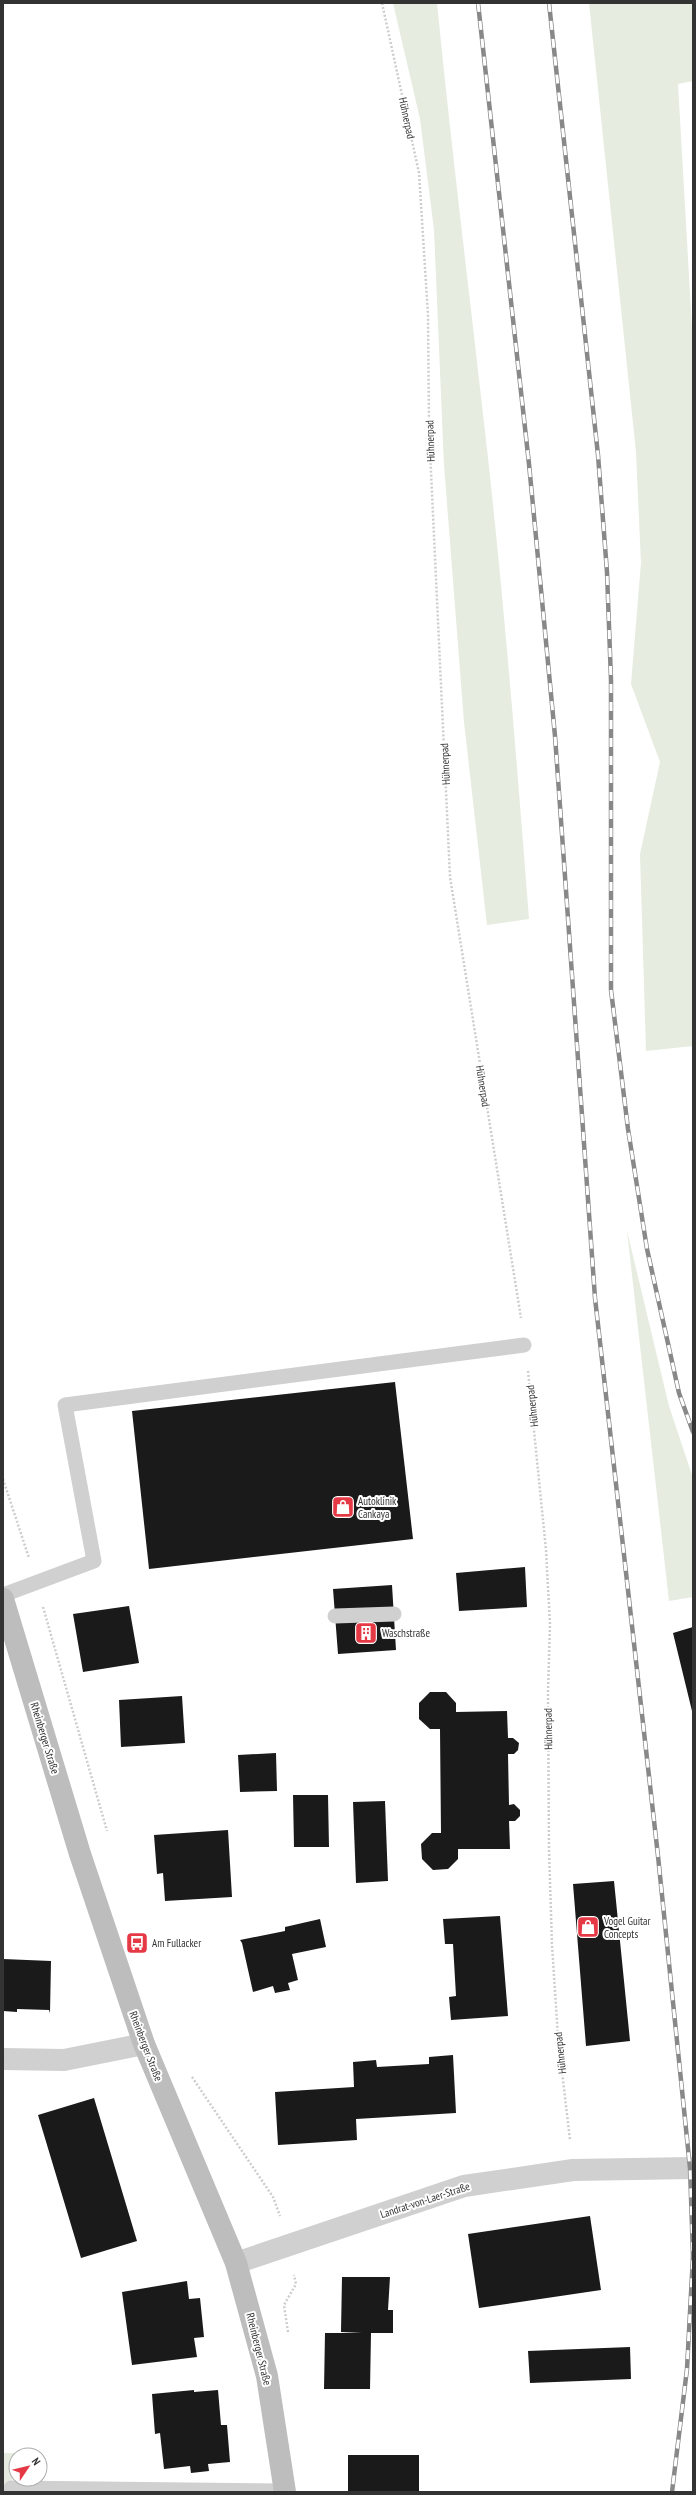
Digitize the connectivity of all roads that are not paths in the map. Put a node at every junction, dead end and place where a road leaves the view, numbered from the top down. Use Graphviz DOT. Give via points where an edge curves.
graph roads {
  1 [pos="524,1345"];
  2 [pos="3,1595"];
  3 [pos="3,1599"];
  4 [pos="394,1614"];
  5 [pos="335,1616"];
  6 [pos="144,2044"];
  7 [pos="3,2059"];
  8 [pos="693,2168"];
  9 [pos="236,2263"];
  10 [pos="11,2488"];
  11 [pos="285,2492"];
  1 -- 2 [label="lane" via="65,1405 94,1561"];
  3 -- 6 [label="main road, Rheinberger Straße" via="80,1854"];
  4 -- 5 [label="lane"];
  6 -- 7 [label="street" via="64,2060"];
  6 -- 9 [label="main road, Rheinberger Straße"];
  8 -- 9 [label="street, Landrat-von-Laer-Straße" via="573,2170 464,2186"];
  9 -- 11 [label="main road, Rheinberger Straße" via="267,2376"];
  10 -- 11 [label="lane"];
}
